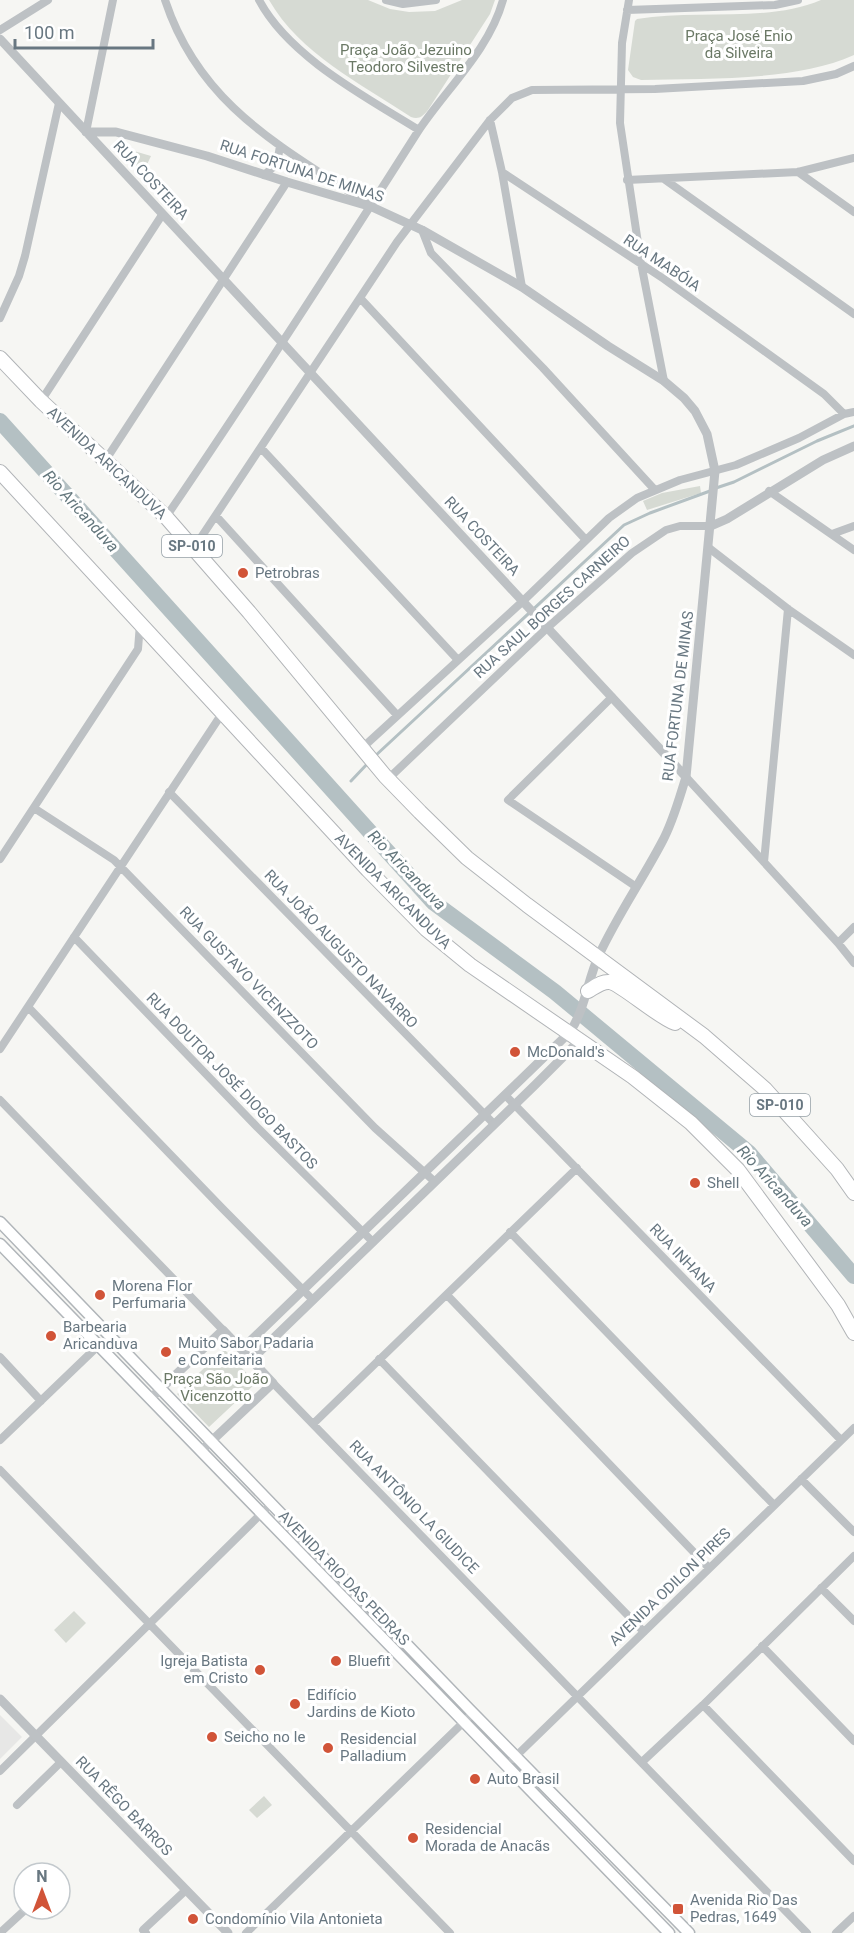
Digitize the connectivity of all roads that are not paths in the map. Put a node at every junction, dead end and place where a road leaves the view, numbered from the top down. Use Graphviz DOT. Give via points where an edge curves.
graph roads {
  1 [pos="48,0"];
  2 [pos="113,0"];
  3 [pos="165,0"];
  4 [pos="259,0"];
  5 [pos="386,0"];
  6 [pos="436,0"];
  7 [pos="503,0"];
  8 [pos="798,0"];
  9 [pos="426,1"];
  10 [pos="628,3"];
  11 [pos="736,3"];
  12 [pos="0,30"];
  13 [pos="0,39"];
  14 [pos="854,66"];
  15 [pos="621,89"];
  16 [pos="59,103"];
  17 [pos="490,120"];
  18 [pos="419,130"];
  19 [pos="86,132"];
  20 [pos="280,146"];
  21 [pos="854,158"];
  22 [pos="502,172"];
  23 [pos="798,172"];
  24 [pos="264,176"];
  25 [pos="664,179"];
  26 [pos="627,180"];
  27 [pos="287,183"];
  28 [pos="372,207"];
  29 [pos="854,212"];
  30 [pos="162,215"];
  31 [pos="411,224"];
  32 [pos="422,230"];
  33 [pos="641,263"];
  34 [pos="222,280"];
  35 [pos="522,287"];
  36 [pos="361,299"];
  37 [pos="854,314"];
  38 [pos="0,318"];
  39 [pos="282,342"];
  40 [pos="0,358"];
  41 [pos="310,373"];
  42 [pos="664,381"];
  43 [pos="41,401"];
  44 [pos="854,412"];
  45 [pos="844,414"];
  46 [pos="854,446"];
  47 [pos="261,448"];
  48 [pos="105,461"];
  49 [pos="716,471"];
  50 [pos="0,472"];
  51 [pos="654,489"];
  52 [pos="770,491"];
  53 [pos="216,516"];
  54 [pos="166,517"];
  55 [pos="711,526"];
  56 [pos="854,526"];
  57 [pos="832,534"];
  58 [pos="586,540"];
  59 [pos="194,548"];
  60 [pos="709,548"];
  61 [pos="854,550"];
  62 [pos="525,606"];
  63 [pos="788,609"];
  64 [pos="140,622"];
  65 [pos="544,625"];
  66 [pos="854,655"];
  67 [pos="458,660"];
  68 [pos="612,697"];
  69 [pos="223,712"];
  70 [pos="397,715"];
  71 [pos="363,750"];
  72 [pos="686,777"];
  73 [pos="386,778"];
  74 [pos="169,792"];
  75 [pos="34,808"];
  76 [pos="0,859"];
  77 [pos="764,862"];
  78 [pos="120,866"];
  79 [pos="635,886"];
  80 [pos="854,927"];
  81 [pos="74,937"];
  82 [pos="838,943"];
  83 [pos="597,958"];
  84 [pos="854,963"];
  85 [pos="588,991"];
  86 [pos="28,1008"];
  87 [pos="694,1028"];
  88 [pos="575,1036"];
  89 [pos="0,1049"];
  90 [pos="506,1095"];
  91 [pos="0,1100"];
  92 [pos="515,1105"];
  93 [pos="486,1116"];
  94 [pos="494,1124"];
  95 [pos="577,1168"];
  96 [pos="425,1173"];
  97 [pos="434,1181"];
  98 [pos="854,1193"];
  99 [pos="0,1222"];
  100 [pos="510,1232"];
  101 [pos="363,1233"];
  102 [pos="373,1242"];
  103 [pos="0,1244"];
  104 [pos="304,1291"];
  105 [pos="447,1295"];
  106 [pos="313,1300"];
  107 [pos="223,1330"];
  108 [pos="854,1333"];
  109 [pos="99,1345"];
  110 [pos="242,1349"];
  111 [pos="0,1357"];
  112 [pos="380,1359"];
  113 [pos="251,1360"];
  114 [pos="273,1383"];
  115 [pos="160,1390"];
  116 [pos="150,1399"];
  117 [pos="41,1401"];
  118 [pos="313,1424"];
  119 [pos="854,1428"];
  120 [pos="0,1440"];
  121 [pos="841,1440"];
  122 [pos="211,1441"];
  123 [pos="201,1450"];
  124 [pos="0,1470"];
  125 [pos="801,1479"];
  126 [pos="271,1503"];
  127 [pos="774,1505"];
  128 [pos="262,1513"];
  129 [pos="854,1532"];
  130 [pos="854,1556"];
  131 [pos="709,1568"];
  132 [pos="821,1588"];
  133 [pos="854,1621"];
  134 [pos="149,1623"];
  135 [pos="644,1632"];
  136 [pos="762,1646"];
  137 [pos="577,1695"];
  138 [pos="0,1699"];
  139 [pos="703,1705"];
  140 [pos="473,1713"];
  141 [pos="464,1722"];
  142 [pos="36,1736"];
  143 [pos="854,1741"];
  144 [pos="516,1756"];
  145 [pos="61,1762"];
  146 [pos="642,1762"];
  147 [pos="506,1767"];
  148 [pos="0,1771"];
  149 [pos="17,1805"];
  150 [pos="352,1830"];
  151 [pos="854,1861"];
  152 [pos="186,1890"];
  153 [pos="854,1916"];
  154 [pos="678,1921"];
  155 [pos="146,1933"];
  156 [pos="228,1933"];
  157 [pos="246,1933"];
  158 [pos="450,1933"];
  159 [pos="669,1933"];
  160 [pos="689,1933"];
  161 [pos="807,1933"];
  162 [pos="836,1933"];
  1 -- 12 [label="street"];
  2 -- 19 [label="street"];
  3 -- 20 [label="street" via="182,42 214,90"];
  4 -- 18 [label="street" via="276,25 307,56"];
  5 -- 9 [label="street" via="403,4"];
  6 -- 9 [label="street"];
  7 -- 18 [label="street" via="494,25"];
  8 -- 11 [label="street" via="775,5"];
  10 -- 11 [label="street"];
  10 -- 15 [label="street"];
  13 -- 16 [label="street"];
  14 -- 15 [label="street" via="803,81"];
  15 -- 17 [label="street" via="524,92"];
  15 -- 26 [label="street" via="620,123"];
  16 -- 19 [label="street"];
  16 -- 38 [label="street" via="25,256"];
  17 -- 22 [label="street"];
  17 -- 31 [label="street"];
  18 -- 28 [label="street"];
  19 -- 24 [label="street, RUA FORTUNA DE MINAS" via="116,132"];
  19 -- 30 [label="street, RUA COSTEIRA"];
  20 -- 24 [label="street" via="277,164"];
  20 -- 28 [label="street"];
  21 -- 23 [label="street"];
  22 -- 33 [label="street, RUA MABÓIA"];
  22 -- 35 [label="street"];
  23 -- 25 [label="street"];
  23 -- 29 [label="street"];
  24 -- 27 [label="street, RUA FORTUNA DE MINAS"];
  25 -- 26 [label="street"];
  25 -- 37 [label="street"];
  26 -- 33 [label="street"];
  27 -- 28 [label="street, RUA FORTUNA DE MINAS"];
  27 -- 34 [label="street"];
  28 -- 31 [label="street, RUA FORTUNA DE MINAS"];
  28 -- 39 [label="street"];
  30 -- 34 [label="street, RUA COSTEIRA"];
  30 -- 43 [label="street"];
  31 -- 32 [label="street, RUA FORTUNA DE MINAS"];
  31 -- 36 [label="street"];
  32 -- 35 [label="street, RUA FORTUNA DE MINAS"];
  32 -- 51 [label="street" via="431,253"];
  33 -- 42 [label="street"];
  33 -- 45 [label="street, RUA MABÓIA" via="824,394"];
  34 -- 39 [label="street, RUA COSTEIRA"];
  34 -- 48 [label="street"];
  35 -- 42 [label="street, RUA FORTUNA DE MINAS"];
  36 -- 41 [label="street"];
  36 -- 58 [label="street"];
  39 -- 41 [label="street, RUA COSTEIRA"];
  39 -- 54 [label="street"];
  40 -- 43 [label="highway, AVENIDA ARICANDUVA / SP-010"];
  41 -- 47 [label="street"];
  41 -- 62 [label="street, RUA COSTEIRA"];
  42 -- 49 [label="street, RUA FORTUNA DE MINAS" via="695,411 707,434"];
  43 -- 48 [label="highway, AVENIDA ARICANDUVA / SP-010"];
  44 -- 45 [label="street"];
  45 -- 49 [label="street" via="799,438"];
  46 -- 52 [label="street, RUA SAUL BORGES CARNEIRO"];
  47 -- 53 [label="street"];
  47 -- 67 [label="street"];
  48 -- 54 [label="highway, AVENIDA ARICANDUVA / SP-010"];
  49 -- 51 [label="street"];
  49 -- 55 [label="street, RUA FORTUNA DE MINAS"];
  50 -- 64 [label="highway, AVENIDA ARICANDUVA"];
  51 -- 58 [label="street" via="622,508"];
  52 -- 55 [label="street, RUA SAUL BORGES CARNEIRO"];
  52 -- 57 [label="street"];
  53 -- 59 [label="street"];
  53 -- 70 [label="street"];
  54 -- 59 [label="highway, AVENIDA ARICANDUVA / SP-010"];
  55 -- 60 [label="street, RUA FORTUNA DE MINAS"];
  55 -- 65 [label="street, RUA SAUL BORGES CARNEIRO" via="666,530"];
  56 -- 57 [label="street"];
  57 -- 61 [label="street"];
  58 -- 62 [label="street"];
  59 -- 71 [label="highway, AVENIDA ARICANDUVA / SP-010"];
  60 -- 63 [label="street"];
  60 -- 72 [label="street, RUA FORTUNA DE MINAS"];
  62 -- 65 [label="street, RUA COSTEIRA"];
  62 -- 67 [label="street"];
  63 -- 66 [label="street"];
  63 -- 77 [label="street"];
  64 -- 69 [label="highway, AVENIDA ARICANDUVA"];
  64 -- 75 [label="street" via="138,649"];
  65 -- 68 [label="street, RUA COSTEIRA"];
  65 -- 73 [label="street, RUA SAUL BORGES CARNEIRO"];
  67 -- 70 [label="street"];
  68 -- 72 [label="street, RUA COSTEIRA"];
  68 -- 79 [label="street" via="508,798"];
  69 -- 74 [label="street"];
  69 -- 88 [label="highway, AVENIDA ARICANDUVA" via="426,929 470,965"];
  70 -- 71 [label="street"];
  71 -- 73 [label="highway, AVENIDA ARICANDUVA / SP-010"];
  72 -- 77 [label="street, RUA COSTEIRA"];
  72 -- 79 [label="street, RUA FORTUNA DE MINAS" via="672,820"];
  73 -- 83 [label="highway, AVENIDA ARICANDUVA / SP-010" via="467,858"];
  74 -- 78 [label="street"];
  74 -- 93 [label="street, RUA JOÃO AUGUSTO NAVARRO"];
  75 -- 76 [label="street"];
  75 -- 78 [label="street, RUA GUSTAVO VICENZZOTO"];
  77 -- 82 [label="street, RUA COSTEIRA"];
  78 -- 81 [label="street"];
  78 -- 96 [label="street, RUA GUSTAVO VICENZZOTO" via="375,1128"];
  79 -- 83 [label="street, RUA FORTUNA DE MINAS"];
  80 -- 82 [label="street"];
  81 -- 86 [label="street"];
  81 -- 101 [label="street, RUA DOUTOR JOSÉ DIOGO BASTOS"];
  82 -- 84 [label="street, RUA COSTEIRA"];
  83 -- 85 [label="street, RUA FORTUNA DE MINAS"];
  83 -- 87 [label="highway, AVENIDA ARICANDUVA / SP-010"];
  85 -- 87 [label="highway" via="601,983 615,984 671,1022"];
  85 -- 88 [label="street, RUA FORTUNA DE MINAS"];
  86 -- 89 [label="street"];
  86 -- 104 [label="street"];
  87 -- 98 [label="highway, AVENIDA ARICANDUVA / SP-010" via="765,1089"];
  88 -- 90 [label="street"];
  88 -- 92 [label="street"];
  88 -- 108 [label="highway, AVENIDA ARICANDUVA" via="691,1123 738,1170 838,1305"];
  90 -- 92 [label="street, RUA INHANA"];
  90 -- 93 [label="street"];
  91 -- 107 [label="street, RUA ANTÔNIO LA GIUDICE"];
  92 -- 94 [label="street"];
  92 -- 95 [label="street, RUA INHANA"];
  93 -- 94 [label="street, RUA JOÃO AUGUSTO NAVARRO"];
  93 -- 96 [label="street"];
  94 -- 97 [label="street"];
  95 -- 100 [label="street"];
  95 -- 121 [label="street, RUA INHANA"];
  96 -- 97 [label="street, RUA GUSTAVO VICENZZOTO"];
  96 -- 101 [label="street"];
  97 -- 102 [label="street"];
  99 -- 115 [label="main road, AVENIDA RIO DAS PEDRAS"];
  100 -- 105 [label="street"];
  100 -- 127 [label="street"];
  101 -- 102 [label="street, RUA DOUTOR JOSÉ DIOGO BASTOS"];
  101 -- 104 [label="street"];
  102 -- 106 [label="street"];
  103 -- 109 [label="main road, AVENIDA RIO DAS PEDRAS"];
  104 -- 106 [label="street"];
  104 -- 110 [label="street"];
  105 -- 112 [label="street"];
  105 -- 131 [label="street"];
  106 -- 113 [label="street"];
  107 -- 110 [label="street, RUA ANTÔNIO LA GIUDICE"];
  107 -- 115 [label="street"];
  109 -- 116 [label="main road, AVENIDA RIO DAS PEDRAS"];
  109 -- 117 [label="street"];
  110 -- 113 [label="street, RUA ANTÔNIO LA GIUDICE"];
  111 -- 117 [label="street"];
  112 -- 118 [label="street"];
  112 -- 135 [label="street"];
  113 -- 114 [label="street, RUA ANTÔNIO LA GIUDICE"];
  114 -- 118 [label="street, RUA ANTÔNIO LA GIUDICE"];
  114 -- 122 [label="street"];
  115 -- 116 [label="street"];
  115 -- 122 [label="main road, AVENIDA RIO DAS PEDRAS"];
  116 -- 123 [label="main road, AVENIDA RIO DAS PEDRAS"];
  117 -- 120 [label="street"];
  118 -- 137 [label="street, RUA ANTÔNIO LA GIUDICE"];
  119 -- 121 [label="street, AVENIDA ODILON PIRES"];
  121 -- 125 [label="street, AVENIDA ODILON PIRES"];
  122 -- 123 [label="street"];
  122 -- 126 [label="main road, AVENIDA RIO DAS PEDRAS"];
  123 -- 128 [label="main road, AVENIDA RIO DAS PEDRAS"];
  124 -- 134 [label="street"];
  125 -- 127 [label="street, AVENIDA ODILON PIRES"];
  125 -- 129 [label="street"];
  126 -- 128 [label="street"];
  126 -- 140 [label="main road, AVENIDA RIO DAS PEDRAS"];
  127 -- 131 [label="street, AVENIDA ODILON PIRES"];
  128 -- 134 [label="street"];
  128 -- 141 [label="main road, AVENIDA RIO DAS PEDRAS"];
  130 -- 132 [label="street"];
  131 -- 135 [label="street, AVENIDA ODILON PIRES"];
  132 -- 133 [label="street"];
  132 -- 136 [label="street"];
  134 -- 142 [label="street"];
  134 -- 150 [label="street"];
  135 -- 137 [label="street, AVENIDA ODILON PIRES"];
  136 -- 139 [label="street"];
  136 -- 143 [label="street"];
  137 -- 144 [label="street, AVENIDA ODILON PIRES"];
  137 -- 146 [label="street, RUA ANTÔNIO LA GIUDICE"];
  138 -- 142 [label="street, RUA RÊGO BARROS"];
  139 -- 146 [label="street"];
  139 -- 151 [label="street"];
  140 -- 141 [label="street"];
  140 -- 144 [label="main road, AVENIDA RIO DAS PEDRAS"];
  141 -- 147 [label="main road, AVENIDA RIO DAS PEDRAS"];
  141 -- 150 [label="street"];
  142 -- 145 [label="street, RUA RÊGO BARROS"];
  142 -- 148 [label="street"];
  144 -- 147 [label="street, AVENIDA ODILON PIRES"];
  144 -- 154 [label="main road, AVENIDA RIO DAS PEDRAS"];
  145 -- 149 [label="street"];
  145 -- 152 [label="street, RUA RÊGO BARROS"];
  146 -- 161 [label="street, RUA ANTÔNIO LA GIUDICE"];
  147 -- 159 [label="main road, AVENIDA RIO DAS PEDRAS"];
  150 -- 157 [label="street"];
  150 -- 158 [label="street"];
  152 -- 155 [label="street" via="143,1930"];
  152 -- 156 [label="street, RUA RÊGO BARROS"];
  153 -- 162 [label="street"];
  154 -- 159 [label="street"];
  154 -- 160 [label="main road, AVENIDA RIO DAS PEDRAS"];
}
